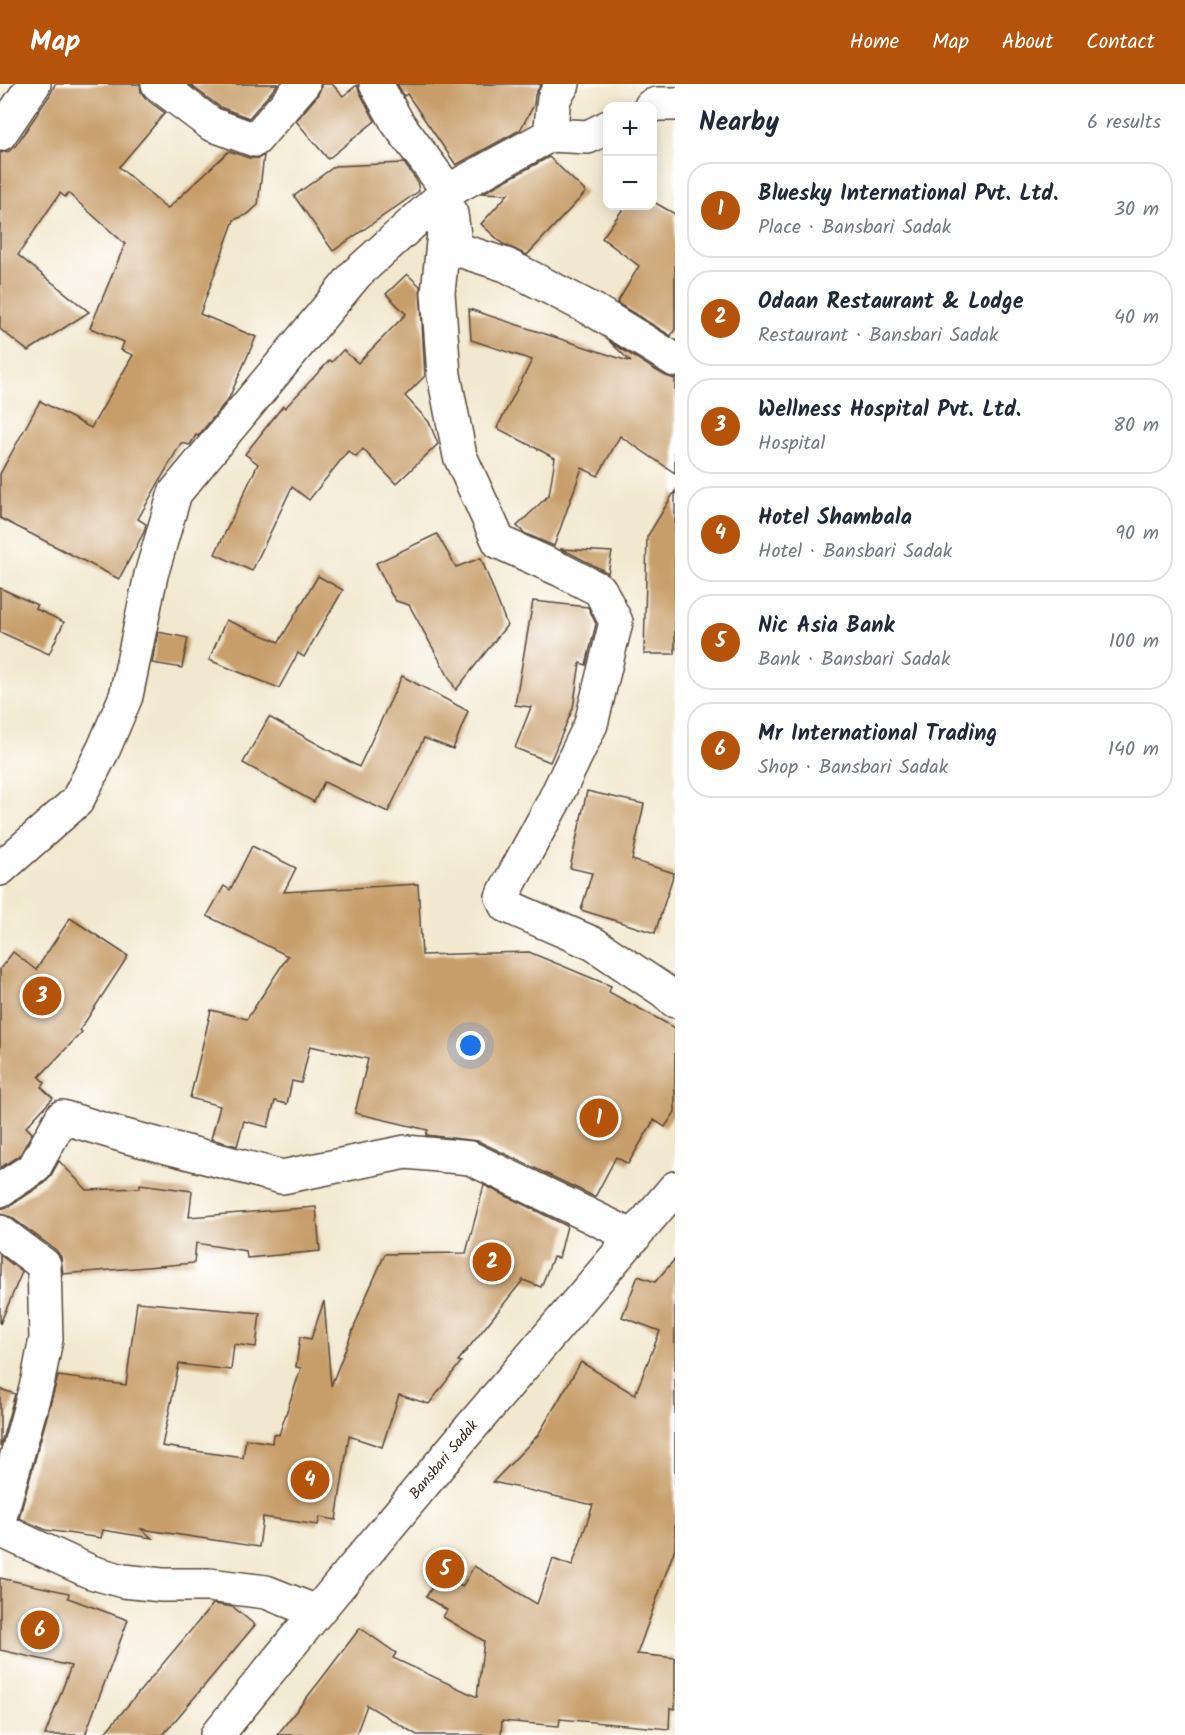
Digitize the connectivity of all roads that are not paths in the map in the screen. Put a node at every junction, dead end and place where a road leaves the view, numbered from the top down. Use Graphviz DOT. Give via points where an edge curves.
graph roads {
  1 [pos="34,84"];
  2 [pos="158,84"];
  3 [pos="303,84"];
  4 [pos="376,84"];
  5 [pos="562,84"];
  6 [pos="657,104"];
  7 [pos="675,104"];
  8 [pos="603,130"];
  9 [pos="0,134"];
  10 [pos="550,135"];
  11 [pos="448,191"];
  12 [pos="675,360"];
  13 [pos="0,869"];
  14 [pos="675,1001"];
  15 [pos="675,1188"];
  16 [pos="0,1190"];
  17 [pos="0,1232"];
  18 [pos="634,1237"];
  19 [pos="0,1517"];
  20 [pos="0,1530"];
  21 [pos="317,1612"];
  22 [pos="217,1735"];
  1 -- 9 [label="street"];
  2 -- 3 [label="street" via="211,124 255,140"];
  4 -- 11 [label="street" via="397,122"];
  5 -- 10 [label="street" via="554,98"];
  6 -- 7 [label="street"];
  8 -- 10 [label="street" via="588,137"];
  10 -- 11 [label="street"];
  11 -- 12 [label="street" via="456,249 506,265 595,310"];
  11 -- 13 [label="street" via="356,274 175,493 151,575 126,696 104,748 77,801"];
  11 -- 14 [label="street" via="438,293 444,375 460,456 499,542 600,590 616,621 591,724 502,897 507,906 594,944"];
  15 -- 18 [label="street, Bansbari Sadak"];
  16 -- 18 [label="street" via="34,1168 62,1117 282,1178 406,1152 470,1158"];
  17 -- 19 [label="street" via="44,1265 46,1339"];
  18 -- 21 [label="street, Bansbari Sadak"];
  20 -- 21 [label="street" via="91,1572 123,1581 266,1592"];
  21 -- 22 [label="street, Bansbari Sadak"];
}
